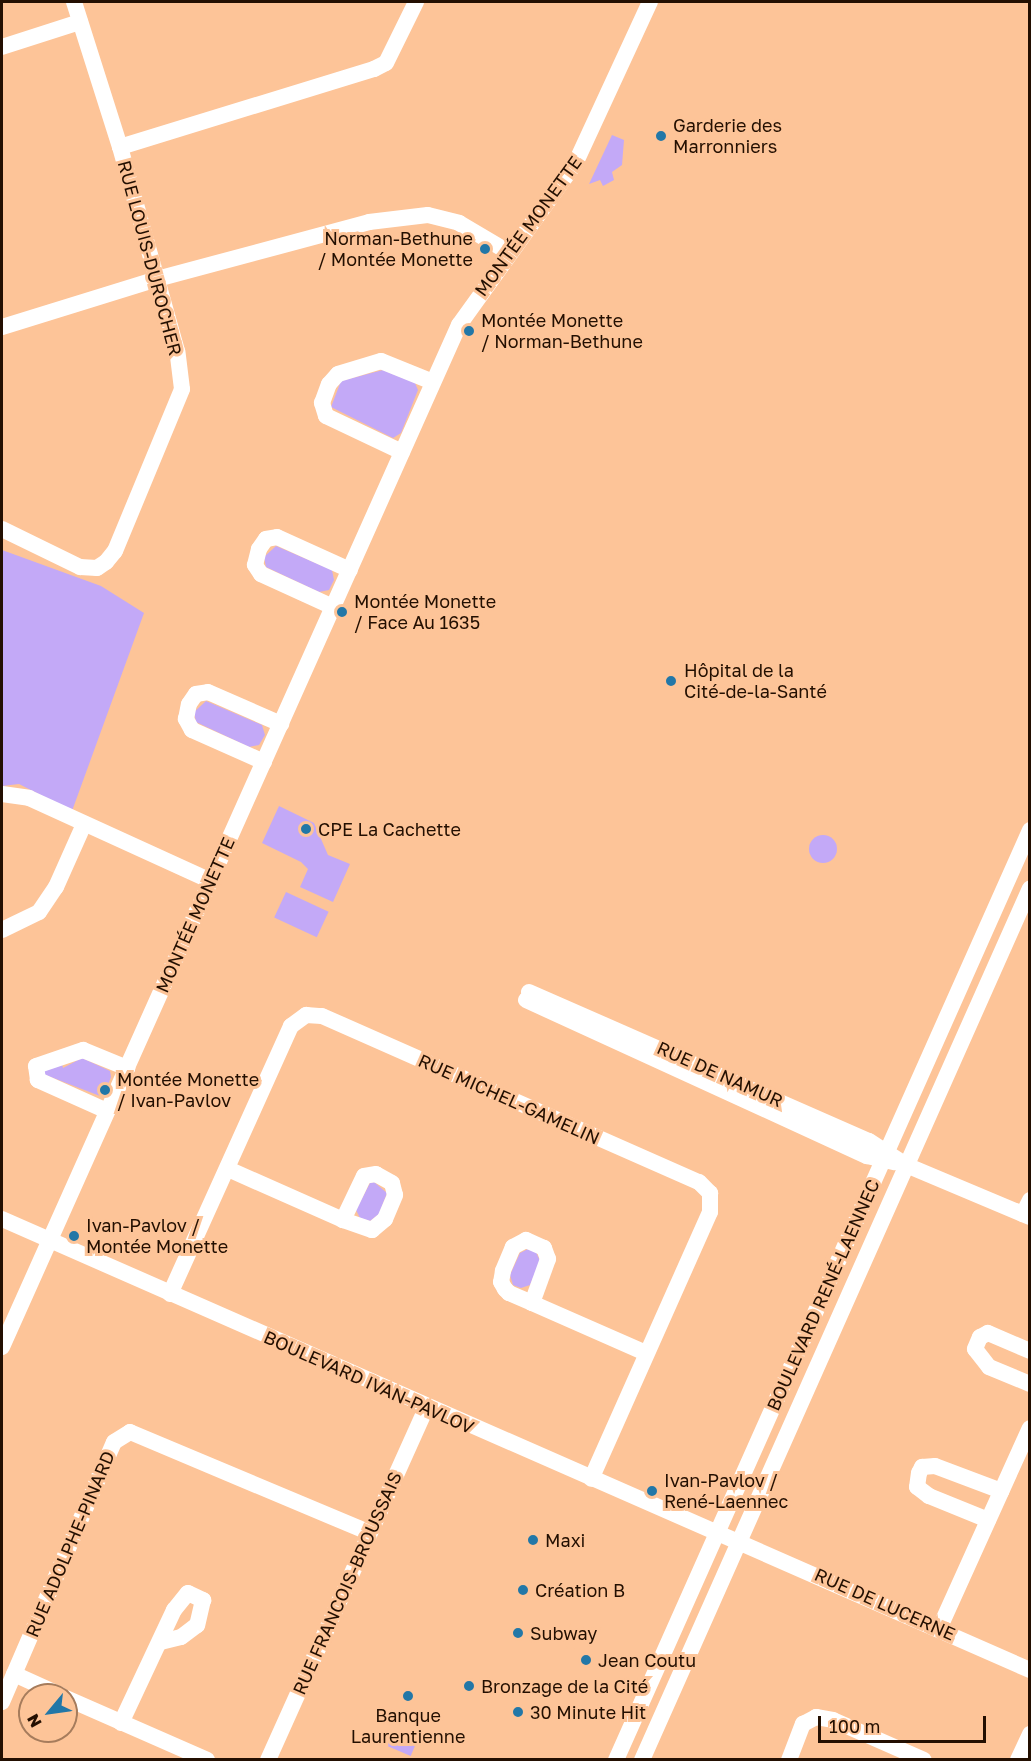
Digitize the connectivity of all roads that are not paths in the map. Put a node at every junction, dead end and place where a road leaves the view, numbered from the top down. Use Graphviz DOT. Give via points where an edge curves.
graph roads {
  1 [pos="74,2"];
  2 [pos="416,2"];
  3 [pos="650,2"];
  4 [pos="80,22"];
  5 [pos="2,46"];
  6 [pos="120,147"];
  7 [pos="510,253"];
  8 [pos="157,279"];
  9 [pos="2,327"];
  10 [pos="433,382"];
  11 [pos="402,452"];
  12 [pos="2,529"];
  13 [pos="350,570"];
  14 [pos="333,607"];
  15 [pos="281,724"];
  16 [pos="264,762"];
  17 [pos="2,794"];
  18 [pos="84,824"];
  19 [pos="1029,830"];
  20 [pos="211,881"];
  21 [pos="1029,888"];
  22 [pos="2,930"];
  23 [pos="527,996"];
  24 [pos="127,1068"];
  25 [pos="107,1111"];
  26 [pos="884,1156"];
  27 [pos="906,1165"];
  28 [pos="228,1169"];
  29 [pos="1027,1210"];
  30 [pos="2,1219"];
  31 [pos="343,1220"];
  32 [pos="50,1240"];
  33 [pos="170,1294"];
  34 [pos="532,1303"];
  35 [pos="2,1347"];
  36 [pos="1029,1351"];
  37 [pos="646,1353"];
  38 [pos="1029,1384"];
  39 [pos="427,1407"];
  40 [pos="1029,1428"];
  41 [pos="591,1479"];
  42 [pos="1001,1491"];
  43 [pos="988,1520"];
  44 [pos="368,1532"];
  45 [pos="717,1533"];
  46 [pos="739,1541"];
  47 [pos="940,1627"];
  48 [pos="161,1642"];
  49 [pos="1029,1670"];
  50 [pos="14,1674"];
  51 [pos="34,1683"];
  52 [pos="2,1702"];
  53 [pos="78,1703"];
  54 [pos="121,1723"];
  55 [pos="1029,1734"];
  56 [pos="207,1760"];
  57 [pos="268,1760"];
  58 [pos="616,1760"];
  59 [pos="642,1760"];
  60 [pos="789,1760"];
  61 [pos="924,1760"];
  62 [pos="1018,1760"];
  1 -- 4 [label="street, RUE LOUIS-DUROCHER"];
  2 -- 6 [label="street, RUE LOUIS-DUROCHER" via="386,63 374,69"];
  3 -- 7 [label="street, MONTÉE MONETTE" via="587,144"];
  4 -- 5 [label="street"];
  4 -- 6 [label="street, RUE LOUIS-DUROCHER"];
  6 -- 8 [label="street, RUE LOUIS-DUROCHER"];
  7 -- 8 [label="street" via="459,223 428,215 369,222"];
  7 -- 10 [label="street, MONTÉE MONETTE" via="466,312"];
  8 -- 9 [label="street"];
  8 -- 12 [label="street, RUE LOUIS-DUROCHER" via="177,351 182,389 115,550 97,568 80,567"];
  10 -- 11 [label="street, MONTÉE MONETTE"];
  10 -- 11 [label="street" via="381,361 338,374 329,384 322,406 326,416"];
  11 -- 13 [label="street, MONTÉE MONETTE"];
  13 -- 14 [label="street, MONTÉE MONETTE"];
  13 -- 14 [label="street" via="277,537 266,539 259,549 254,562 261,574"];
  14 -- 15 [label="street, MONTÉE MONETTE"];
  15 -- 16 [label="street, MONTÉE MONETTE"];
  15 -- 16 [label="street" via="208,692 196,694 189,704 186,719 192,730"];
  16 -- 20 [label="street, MONTÉE MONETTE"];
  17 -- 18 [label="street" via="29,798"];
  18 -- 20 [label="street"];
  18 -- 22 [label="street" via="56,888 39,912"];
  19 -- 26 [label="street, BOULEVARD RENÉ-LAENNEC"];
  20 -- 24 [label="street, MONTÉE MONETTE"];
  21 -- 27 [label="street, BOULEVARD RENÉ-LAENNEC"];
  23 -- 26 [label="street, RUE DE NAMUR" via="869,1141"];
  24 -- 25 [label="street, MONTÉE MONETTE"];
  24 -- 25 [label="street" via="83,1050 36,1066 38,1080"];
  25 -- 32 [label="street, MONTÉE MONETTE"];
  26 -- 27 [label="street, RUE DE NAMUR"];
  26 -- 45 [label="street, BOULEVARD RENÉ-LAENNEC"];
  27 -- 29 [label="street, RUE DE NAMUR"];
  27 -- 46 [label="street, BOULEVARD RENÉ-LAENNEC"];
  28 -- 31 [label="street"];
  28 -- 33 [label="street, RUE MICHEL-GAMELIN"];
  28 -- 37 [label="street, RUE MICHEL-GAMELIN" via="291,1026 310,1014 699,1182 710,1193 711,1208"];
  30 -- 32 [label="street, BOULEVARD IVAN-PAVLOV"];
  32 -- 33 [label="street, BOULEVARD IVAN-PAVLOV"];
  32 -- 35 [label="street, MONTÉE MONETTE"];
  33 -- 39 [label="street, BOULEVARD IVAN-PAVLOV"];
  34 -- 37 [label="street"];
  36 -- 38 [label="street" via="988,1333 980,1337 975,1349 989,1367"];
  37 -- 41 [label="street, RUE MICHEL-GAMELIN"];
  39 -- 41 [label="street, BOULEVARD IVAN-PAVLOV"];
  39 -- 44 [label="street, RUE FRANCOIS-BROUSSAIS"];
  40 -- 42 [label="street"];
  41 -- 45 [label="street, BOULEVARD IVAN-PAVLOV"];
  42 -- 43 [label="street"];
  42 -- 43 [label="street" via="935,1466 922,1467 919,1473 917,1487 929,1496"];
  43 -- 47 [label="street"];
  44 -- 50 [label="street, RUE ADOLPHE-PINARD" via="130,1432 114,1442"];
  44 -- 57 [label="street, RUE FRANCOIS-BROUSSAIS"];
  45 -- 46 [label="street, BOULEVARD IVAN-PAVLOV"];
  45 -- 58 [label="street, BOULEVARD RENÉ-LAENNEC"];
  46 -- 47 [label="street, RUE DE LUCERNE"];
  46 -- 59 [label="street, BOULEVARD RENÉ-LAENNEC"];
  47 -- 49 [label="street, RUE DE LUCERNE"];
  48 -- 54 [label="street"];
  50 -- 51 [label="street"];
  50 -- 52 [label="street, RUE ADOLPHE-PINARD"];
  53 -- 54 [label="street"];
  54 -- 56 [label="street"];
  55 -- 62 [label="street"];
  60 -- 61 [label="street" via="803,1724 816,1717 833,1720"];
}
